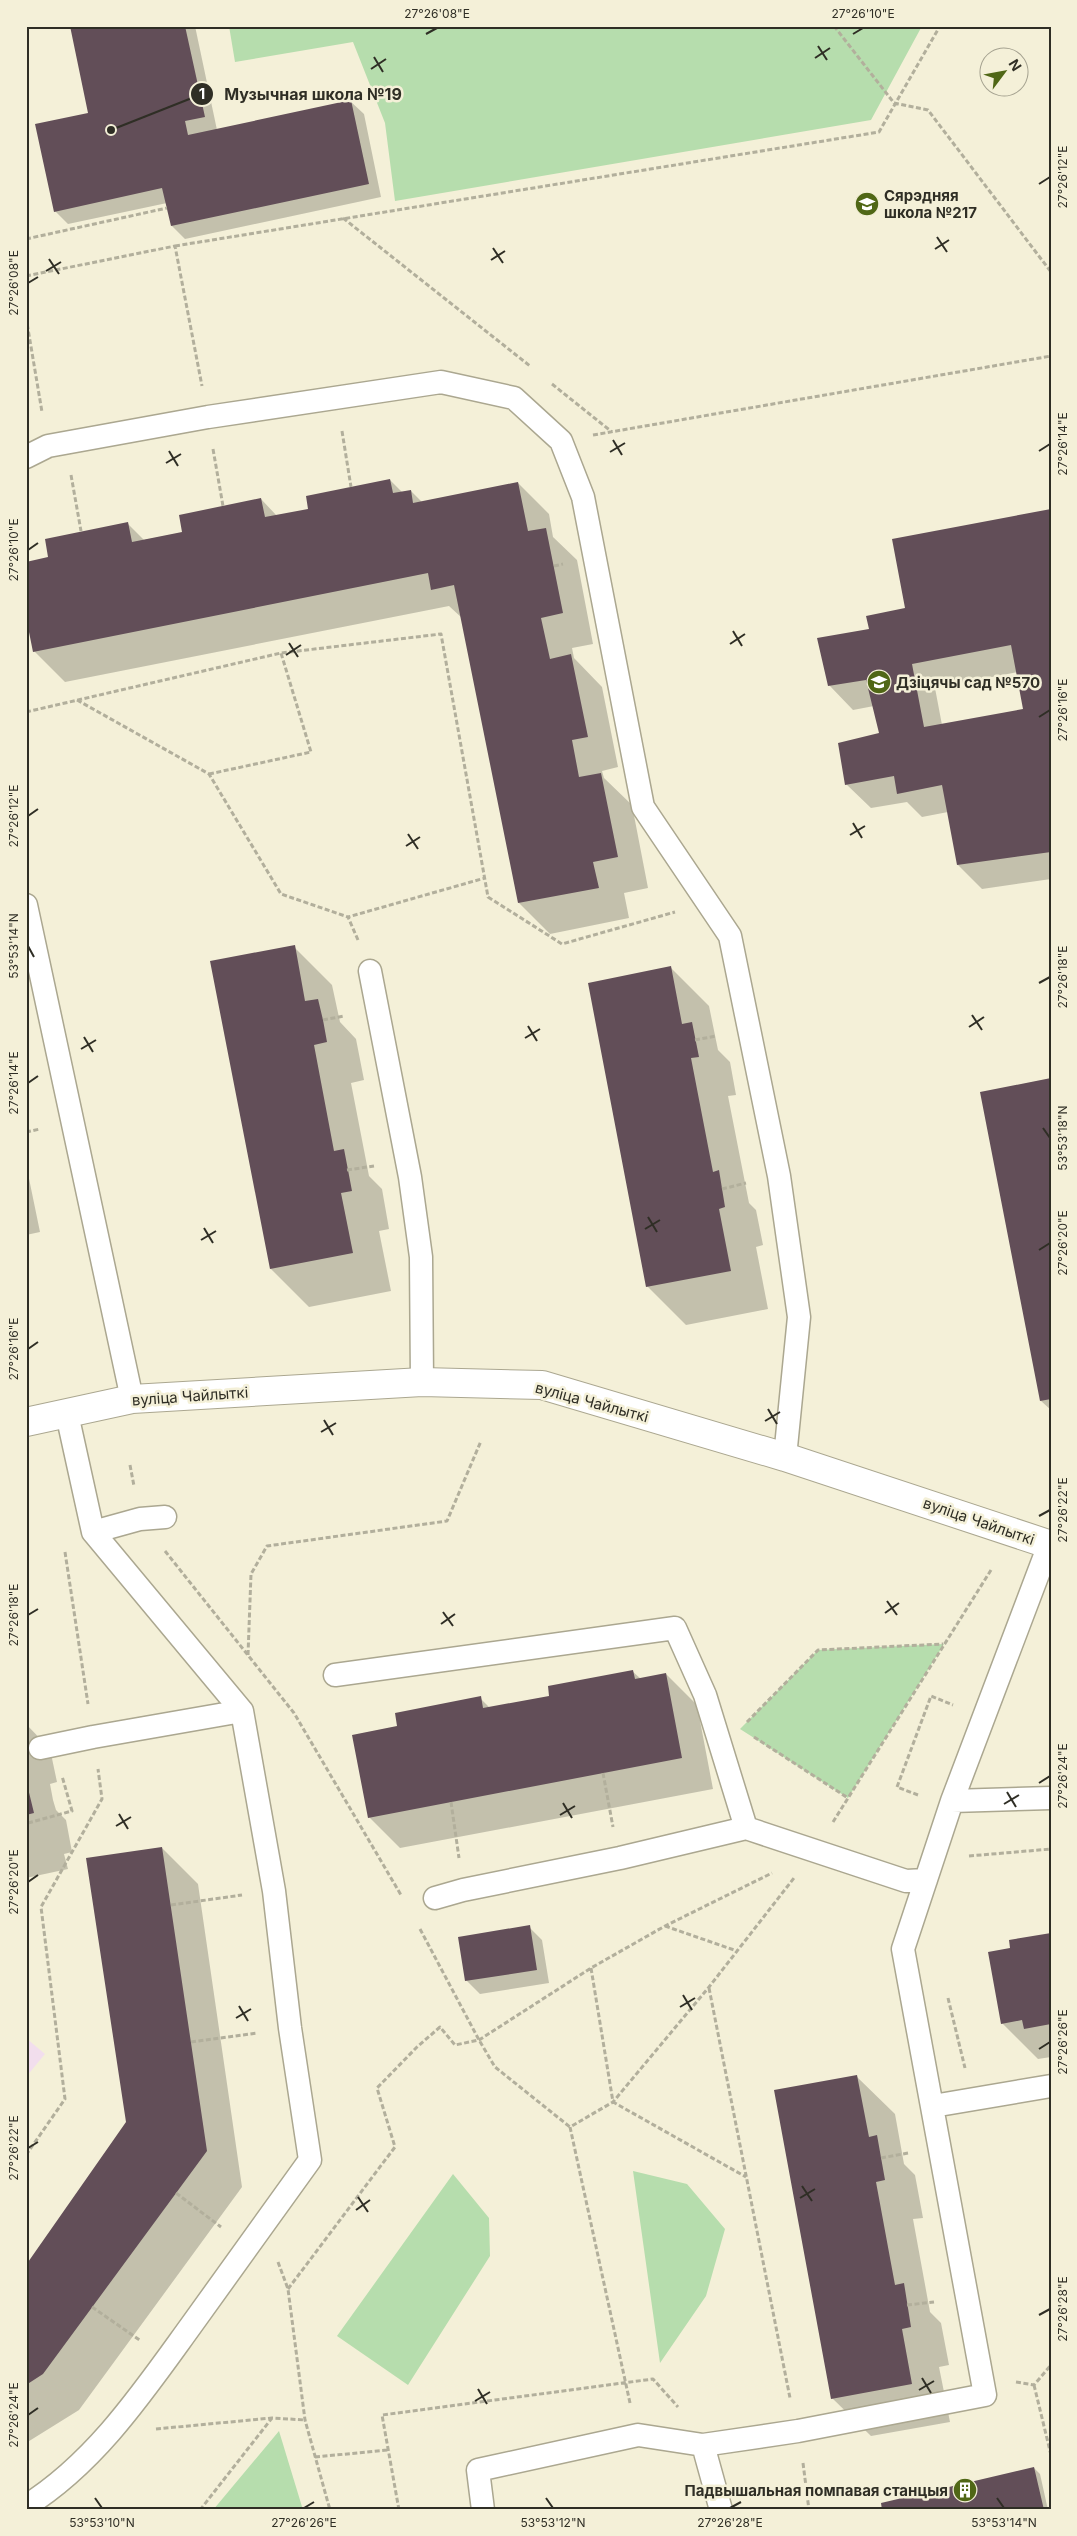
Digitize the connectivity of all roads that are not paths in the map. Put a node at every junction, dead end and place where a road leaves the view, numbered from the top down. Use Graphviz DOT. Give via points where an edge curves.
graph roads {
  1 [pos="26,457"];
  2 [pos="26,905"];
  3 [pos="370,971"];
  4 [pos="422,1382"];
  5 [pos="132,1399"];
  6 [pos="66,1414"];
  7 [pos="26,1422"];
  8 [pos="785,1457"];
  9 [pos="165,1517"];
  10 [pos="93,1532"];
  11 [pos="1050,1545"];
  12 [pos="335,1675"];
  13 [pos="242,1711"];
  14 [pos="47,1747"];
  15 [pos="1051,1798"];
  16 [pos="952,1801"];
  17 [pos="746,1828"];
  18 [pos="926,1880"];
  19 [pos="435,1898"];
  20 [pos="1051,2086"];
  21 [pos="933,2106"];
  22 [pos="703,2445"];
  23 [pos="26,2506"];
  24 [pos="483,2510"];
  25 [pos="721,2510"];
  1 -- 8 [label="lane" via="56,444 441,382 514,398 561,441 583,497 643,807 730,936 779,1176 799,1316"];
  2 -- 5 [label="lane"];
  3 -- 4 [label="lane" via="410,1177 421,1257"];
  4 -- 5 [label="street, вуліца Чайлыткі"];
  4 -- 8 [label="street, вуліца Чайлыткі" via="542,1385"];
  5 -- 6 [label="street, вуліца Чайлыткі"];
  6 -- 7 [label="street, вуліца Чайлыткі"];
  6 -- 10 [label="lane"];
  8 -- 11 [label="street, вуліца Чайлыткі"];
  9 -- 10 [label="lane" via="140,1519"];
  10 -- 13 [label="lane"];
  11 -- 16 [label="lane"];
  12 -- 17 [label="lane" via="675,1628 705,1695"];
  13 -- 14 [label="lane"];
  13 -- 23 [label="lane" via="274,1891 310,2160 167,2359 108,2434 54,2488"];
  15 -- 16 [label="lane"];
  16 -- 18 [label="lane"];
  17 -- 18 [label="lane" via="906,1881"];
  17 -- 19 [label="lane"];
  18 -- 21 [label="lane" via="903,1949"];
  20 -- 21 [label="lane"];
  21 -- 22 [label="lane" via="985,2395 798,2431"];
  22 -- 24 [label="lane" via="638,2435 478,2470"];
  22 -- 25 [label="lane"];
}
